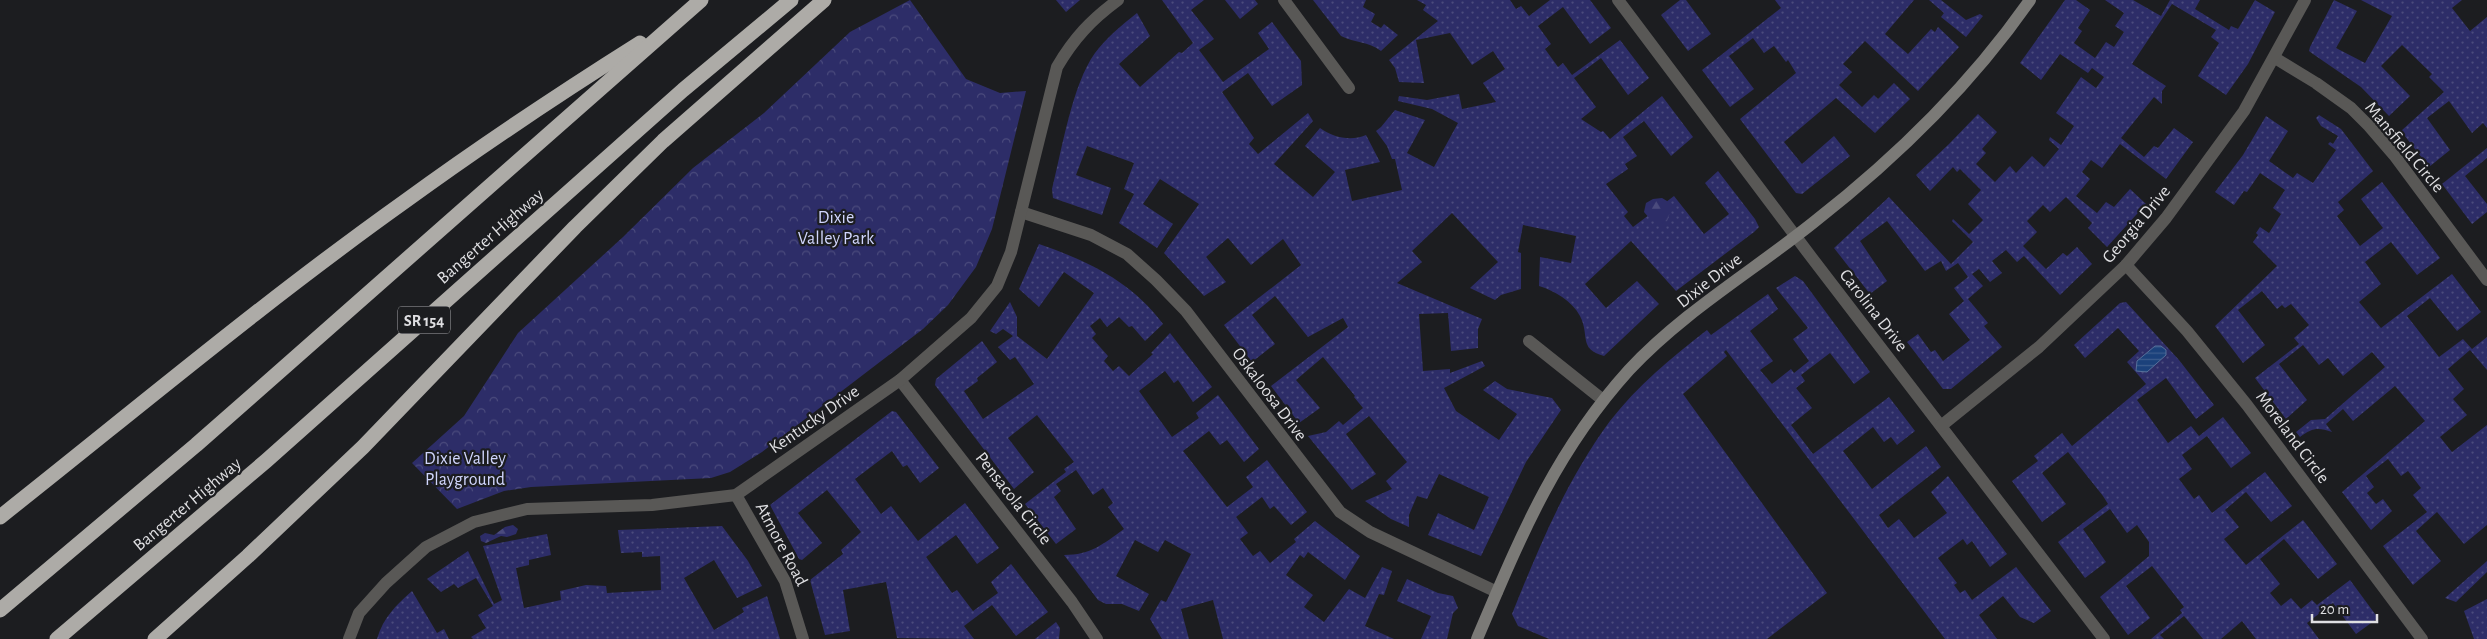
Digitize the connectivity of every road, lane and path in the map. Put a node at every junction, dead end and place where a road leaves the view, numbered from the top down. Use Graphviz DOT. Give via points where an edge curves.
graph roads {
  1 [pos="701,0"];
  2 [pos="791,0"];
  3 [pos="824,0"];
  4 [pos="1118,0"];
  5 [pos="1284,0"];
  6 [pos="1618,0"];
  7 [pos="2030,0"];
  8 [pos="2305,0"];
  9 [pos="679,18"];
  10 [pos="2275,58"];
  11 [pos="1349,88"];
  12 [pos="1021,212"];
  13 [pos="1796,236"];
  14 [pos="2126,265"];
  15 [pos="2487,280"];
  16 [pos="1529,341"];
  17 [pos="900,380"];
  18 [pos="1602,400"];
  19 [pos="1941,426"];
  20 [pos="736,495"];
  21 [pos="0,517"];
  22 [pos="1497,592"];
  23 [pos="0,610"];
  24 [pos="57,639"];
  25 [pos="155,639"];
  26 [pos="349,639"];
  27 [pos="803,639"];
  28 [pos="1097,639"];
  29 [pos="1477,639"];
  30 [pos="2104,639"];
  31 [pos="2422,639"];
  1 -- 9 [label="highway"];
  2 -- 24 [label="highway, Bangerter Highway / SR 154" via="676,97 266,461"];
  3 -- 25 [label="highway" via="663,141 575,227 356,454"];
  4 -- 12 [label="street, Kentucky Drive" via="1072,41 1057,67"];
  5 -- 11 [label="street"];
  6 -- 13 [label="street, Carolina Drive"];
  7 -- 13 [label="street, Dixie Drive" via="1933,118 1881,168"];
  8 -- 10 [label="street, Georgia Drive"];
  9 -- 21 [label="highway" via="522,119 403,202"];
  9 -- 23 [label="highway" via="196,445"];
  10 -- 14 [label="street, Georgia Drive" via="2244,111 2166,218"];
  10 -- 15 [label="street, Mansfield Circle" via="2351,108 2369,126"];
  12 -- 17 [label="street, Kentucky Drive" via="1011,252 996,286 970,318"];
  12 -- 22 [label="street, Oskaloosa Drive" via="1091,235 1127,254 1156,280 1186,311 1340,512 1370,532"];
  13 -- 18 [label="street, Dixie Drive" via="1667,335"];
  13 -- 19 [label="street, Carolina Drive"];
  14 -- 19 [label="street, Georgia Drive" via="2039,348"];
  14 -- 31 [label="street, Moreland Circle" via="2247,404"];
  16 -- 18 [label="street"];
  17 -- 20 [label="street, Kentucky Drive"];
  17 -- 28 [label="street, Pensacola Circle" via="1072,602"];
  18 -- 22 [label="street, Dixie Drive" via="1548,482"];
  19 -- 30 [label="street, Carolina Drive"];
  20 -- 26 [label="street, Kentucky Drive" via="652,505 527,509 474,522 426,547 386,583 359,614"];
  20 -- 27 [label="street, Atmore Road" via="785,580"];
  22 -- 29 [label="street, Dixie Drive"];
}
